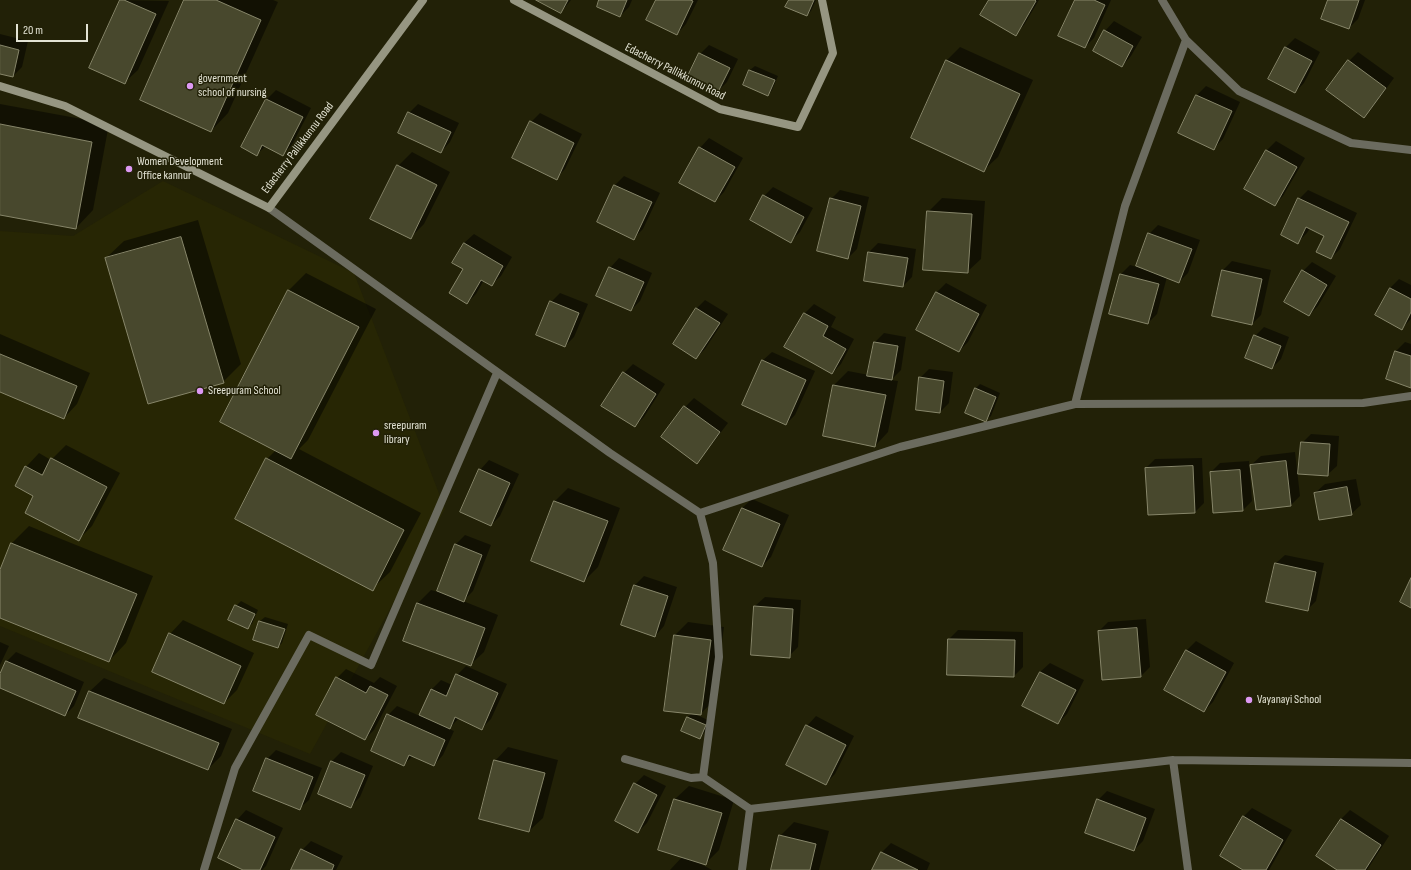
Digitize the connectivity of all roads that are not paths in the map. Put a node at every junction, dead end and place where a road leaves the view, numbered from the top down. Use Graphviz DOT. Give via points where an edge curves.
graph roads {
  1 [pos="423,0"];
  2 [pos="514,0"];
  3 [pos="822,0"];
  4 [pos="1162,0"];
  5 [pos="1186,40"];
  6 [pos="0,86"];
  7 [pos="1411,150"];
  8 [pos="269,208"];
  9 [pos="497,373"];
  10 [pos="1411,396"];
  11 [pos="1075,404"];
  12 [pos="700,514"];
  13 [pos="625,759"];
  14 [pos="1173,760"];
  15 [pos="1411,763"];
  16 [pos="703,776"];
  17 [pos="750,809"];
  18 [pos="204,870"];
  19 [pos="742,870"];
  20 [pos="1188,870"];
  1 -- 8 [label="main road, Edacherry Pallikkunnu Road"];
  2 -- 3 [label="main road, Edacherry Pallikkunnu Road" via="720,110 798,127 833,52"];
  4 -- 5 [label="street"];
  5 -- 7 [label="street" via="1239,91 1351,143"];
  5 -- 11 [label="street" via="1125,206"];
  6 -- 8 [label="main road, Edacherry Pallikkunnu Road" via="65,106"];
  8 -- 9 [label="street"];
  9 -- 12 [label="street"];
  9 -- 18 [label="street" via="371,665 309,635 235,768"];
  10 -- 11 [label="street" via="1363,403"];
  11 -- 12 [label="street" via="900,447"];
  12 -- 16 [label="street" via="713,563 719,657"];
  13 -- 16 [label="street" via="691,778"];
  14 -- 15 [label="street"];
  14 -- 17 [label="street"];
  14 -- 20 [label="street"];
  16 -- 17 [label="street"];
  17 -- 19 [label="street"];
}
